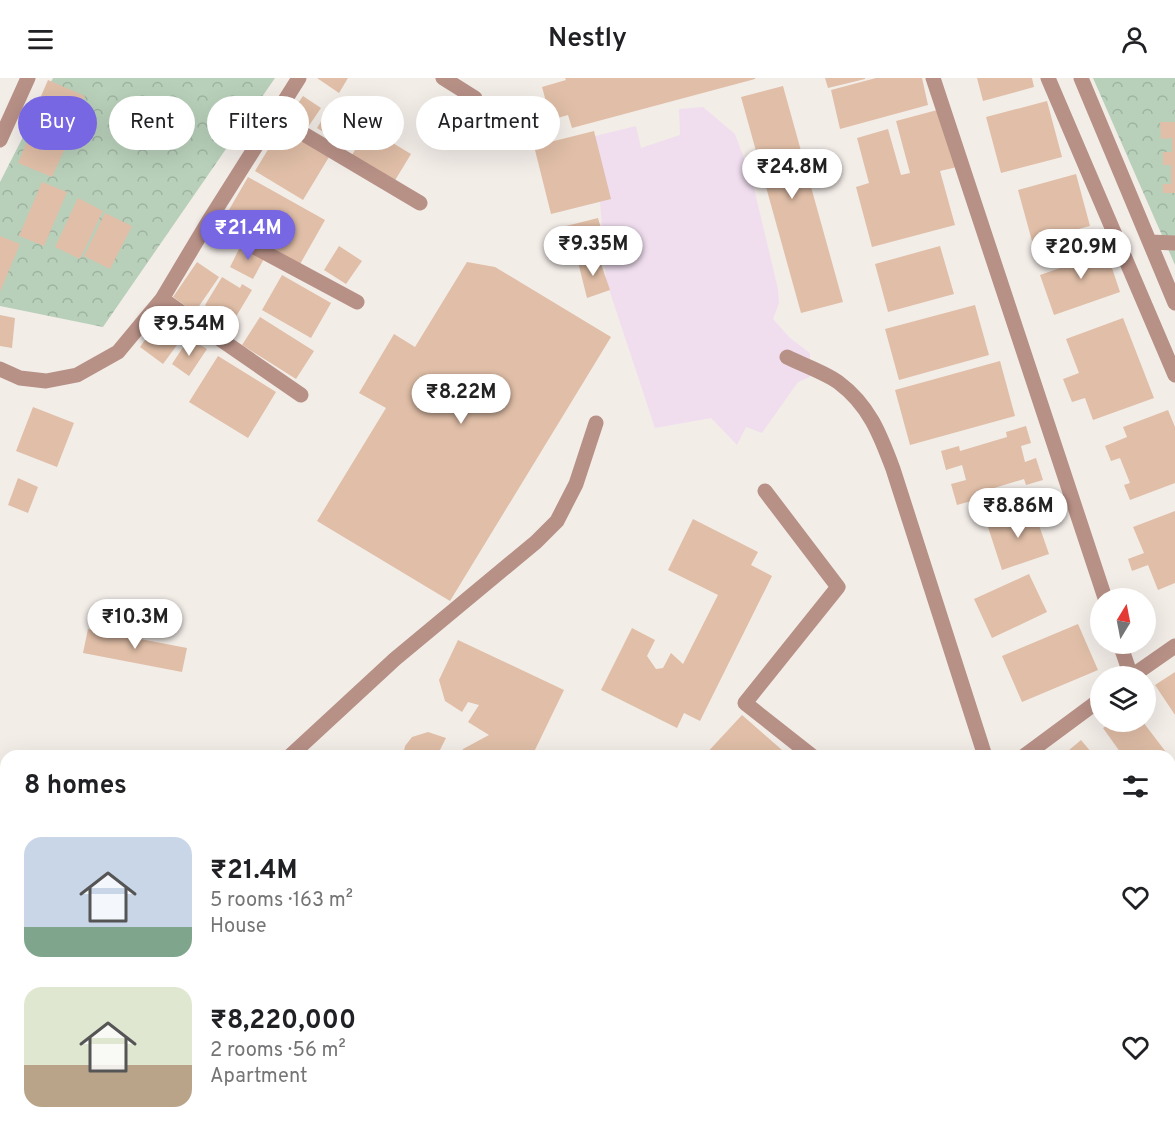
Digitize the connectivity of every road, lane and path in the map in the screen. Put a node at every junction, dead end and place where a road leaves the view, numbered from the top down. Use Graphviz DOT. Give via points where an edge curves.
graph roads {
  1 [pos="28,78"];
  2 [pos="299,78"];
  3 [pos="443,78"];
  4 [pos="933,78"];
  5 [pos="1048,78"];
  6 [pos="1081,78"];
  7 [pos="288,96"];
  8 [pos="472,96"];
  9 [pos="309,137"];
  10 [pos="0,140"];
  11 [pos="254,150"];
  12 [pos="420,202"];
  13 [pos="208,222"];
  14 [pos="1150,242"];
  15 [pos="1175,243"];
  16 [pos="162,299"];
  17 [pos="357,302"];
  18 [pos="1175,303"];
  19 [pos="787,357"];
  20 [pos="0,369"];
  21 [pos="1175,375"];
  22 [pos="301,395"];
  23 [pos="596,423"];
  24 [pos="765,491"];
  25 [pos="1102,588"];
  26 [pos="1175,646"];
  27 [pos="1146,666"];
  28 [pos="1090,707"];
  29 [pos="324,724"];
  30 [pos="296,750"];
  31 [pos="305,750"];
  32 [pos="804,750"];
  33 [pos="983,750"];
  34 [pos="1032,750"];
  1 -- 10 [label="street"];
  2 -- 7 [label="street"];
  3 -- 8 [label="street"];
  4 -- 25 [label="street"];
  5 -- 21 [label="street"];
  6 -- 14 [label="street"];
  9 -- 12 [label="street"];
  11 -- 13 [label="street"];
  13 -- 16 [label="street"];
  13 -- 17 [label="street"];
  14 -- 15 [label="street"];
  14 -- 18 [label="street"];
  16 -- 20 [label="street" via="118,352 77,375 46,381 20,378"];
  16 -- 22 [label="street"];
  19 -- 33 [label="street" via="837,381 859,401 879,430"];
  23 -- 29 [label="street" via="576,484 557,521"];
  24 -- 32 [label="street" via="838,587 745,703"];
  26 -- 27 [label="street"];
  28 -- 34 [label="street"];
  29 -- 30 [label="street"];
  29 -- 31 [label="street"];
}
